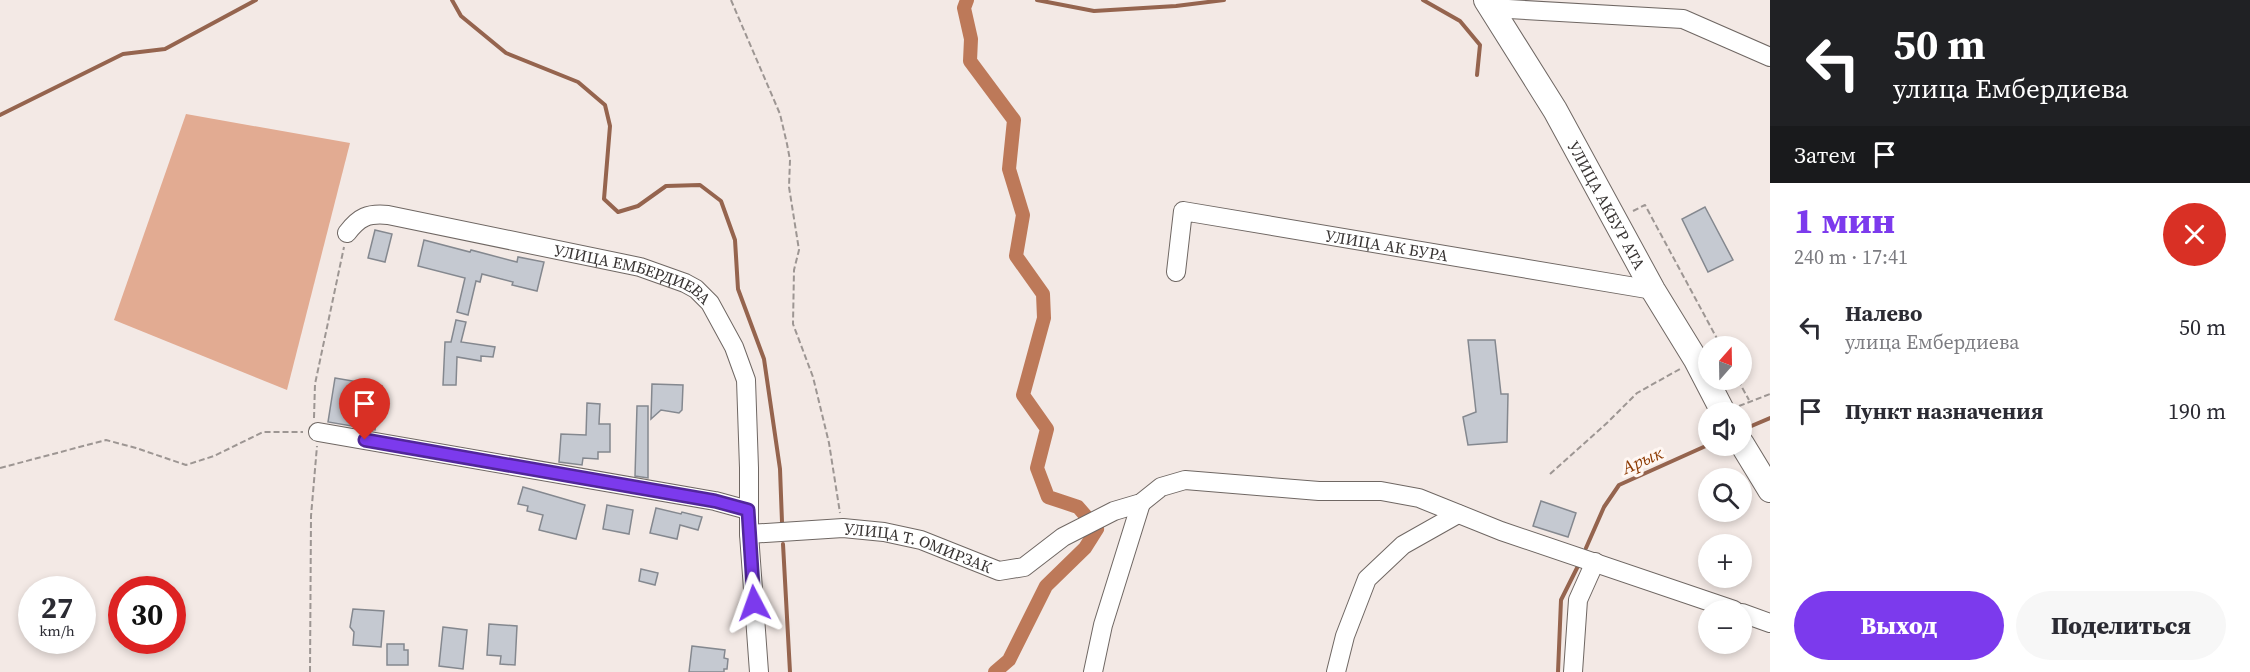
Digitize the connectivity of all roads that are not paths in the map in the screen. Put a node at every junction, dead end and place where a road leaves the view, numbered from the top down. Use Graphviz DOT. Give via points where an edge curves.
graph roads {
  1 [pos="1489,4"];
  2 [pos="1770,57"];
  3 [pos="347,232"];
  4 [pos="1176,272"];
  5 [pos="1653,290"];
  6 [pos="1724,402"];
  7 [pos="318,432"];
  8 [pos="1750,456"];
  9 [pos="1769,486"];
  10 [pos="1141,503"];
  11 [pos="748,510"];
  12 [pos="1458,514"];
  13 [pos="749,534"];
  14 [pos="1595,562"];
  15 [pos="1705,600"];
  16 [pos="1752,617"];
  17 [pos="1770,623"];
  18 [pos="759,672"];
  19 [pos="1093,672"];
  20 [pos="1336,672"];
  21 [pos="1573,672"];
  1 -- 2 [label="street" via="1683,20"];
  1 -- 5 [label="main road, УЛИЦА АКБУР АТА" via="1555,110"];
  3 -- 11 [label="street, УЛИЦА ЕМБЕРДИЕВА" via="366,215 388,215 640,267 696,289 715,310 746,380"];
  4 -- 5 [label="street, УЛИЦА АК БУРА" via="1183,211"];
  5 -- 6 [label="main road, УЛИЦА АКБУР АТА"];
  7 -- 11 [label="street"];
  8 -- 9 [label="main road"];
  10 -- 12 [label="street, УЛИЦА Т. ОМИРЗАК" via="1161,488 1185,480 1319,491 1381,491 1419,498"];
  10 -- 13 [label="street, УЛИЦА Т. ОМИРЗАК" via="1114,511 1064,537 1024,567 999,571 921,540 884,532 843,528"];
  10 -- 19 [label="street" via="1103,625"];
  11 -- 13 [label="street, УЛИЦА ЕМБЕРДИЕВА"];
  12 -- 14 [label="street, УЛИЦА Т. ОМИРЗАК"];
  12 -- 20 [label="street" via="1403,545 1367,579"];
  13 -- 18 [label="street, УЛИЦА ЕМБЕРДИЕВА"];
  14 -- 15 [label="street"];
  14 -- 21 [label="street" via="1578,600"];
  16 -- 17 [label="street"];
}
